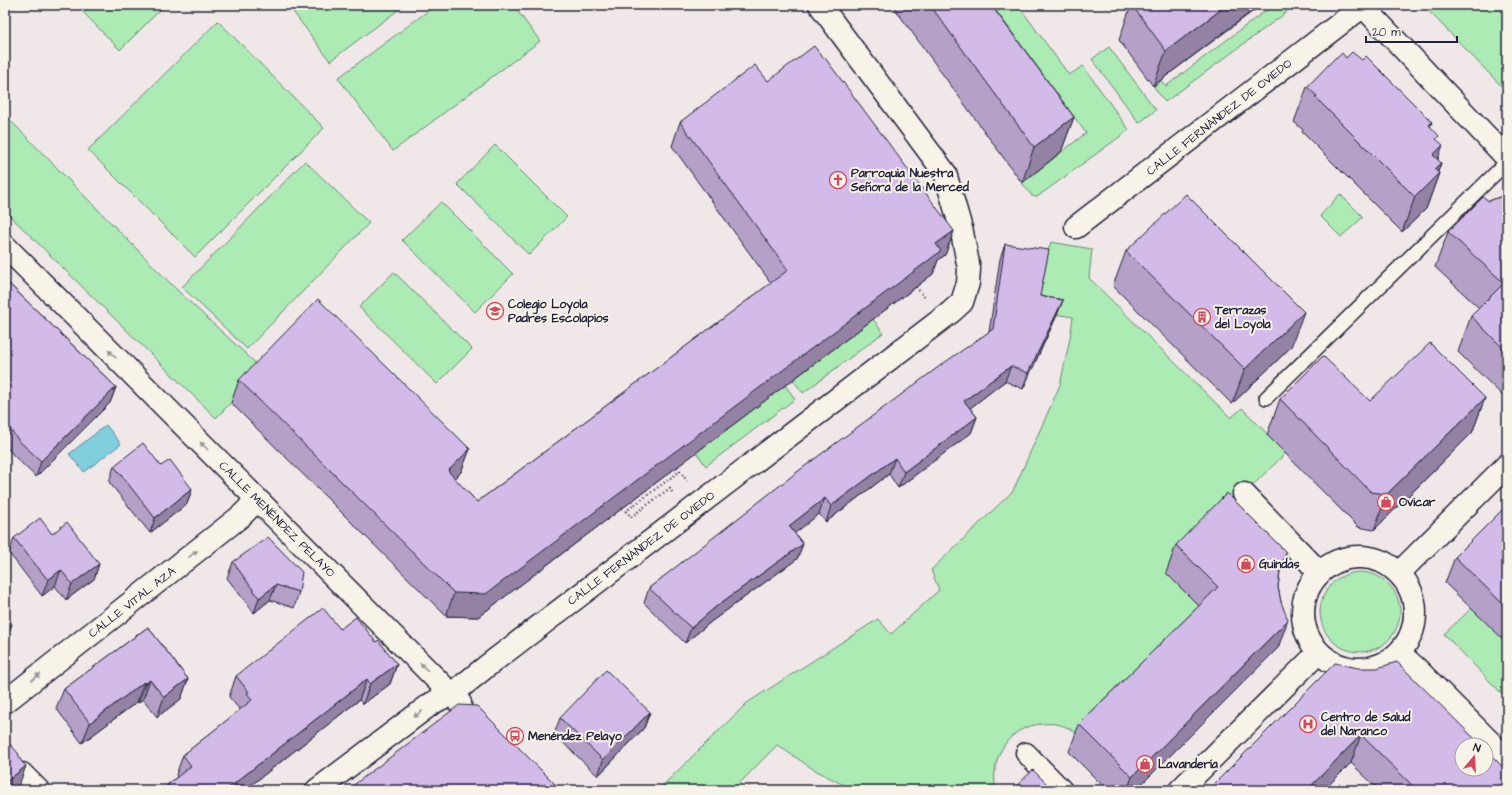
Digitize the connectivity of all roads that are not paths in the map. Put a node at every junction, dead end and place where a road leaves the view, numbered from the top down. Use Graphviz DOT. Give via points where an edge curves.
graph roads {
  1 [pos="820,5"];
  2 [pos="1363,5"];
  3 [pos="1507,158"];
  4 [pos="1507,162"];
  5 [pos="1076,227"];
  6 [pos="5,246"];
  7 [pos="1266,398"];
  8 [pos="1507,464"];
  9 [pos="1244,494"];
  10 [pos="255,498"];
  11 [pos="1319,572"];
  12 [pos="1399,573"];
  13 [pos="1318,653"];
  14 [pos="1399,653"];
  15 [pos="451,695"];
  16 [pos="5,702"];
  17 [pos="473,716"];
  18 [pos="1026,753"];
  19 [pos="1507,759"];
  20 [pos="22,774"];
  21 [pos="38,790"];
  22 [pos="317,790"];
  23 [pos="1062,790"];
  24 [pos="1180,790"];
  1 -- 15 [label="street, CALLE FERNÁNDEZ DE OVIEDO" via="945,173 968,257 968,283 962,302"];
  2 -- 3 [label="street"];
  2 -- 5 [label="street, CALLE FERNÁNDEZ DE OVIEDO"];
  4 -- 7 [label="lane"];
  10 -- 6 [label="street, CALLE MENÉNDEZ PELAYO, one-way"];
  8 -- 12 [label="street"];
  9 -- 11 [label="street"];
  15 -- 10 [label="street, CALLE MENÉNDEZ PELAYO, one-way"];
  16 -- 10 [label="street, CALLE VITAL AZA, one-way" via="241,516"];
  11 -- 12 [label="street" via="1334,562 1351,557 1369,557 1385,563"];
  11 -- 13 [label="street" via="1308,586 1303,603 1303,621 1308,638"];
  12 -- 14 [label="street" via="1410,588 1415,605 1415,622 1409,639"];
  13 -- 14 [label="street" via="1333,663 1350,669 1368,668 1384,663"];
  13 -- 24 [label="street"];
  14 -- 19 [label="street"];
  15 -- 17 [label="street, CALLE MENÉNDEZ PELAYO"];
  15 -- 22 [label="street, CALLE FERNÁNDEZ DE OVIEDO, one-way" via="432,704"];
  18 -- 23 [label="street"];
  20 -- 21 [label="street"];
}
